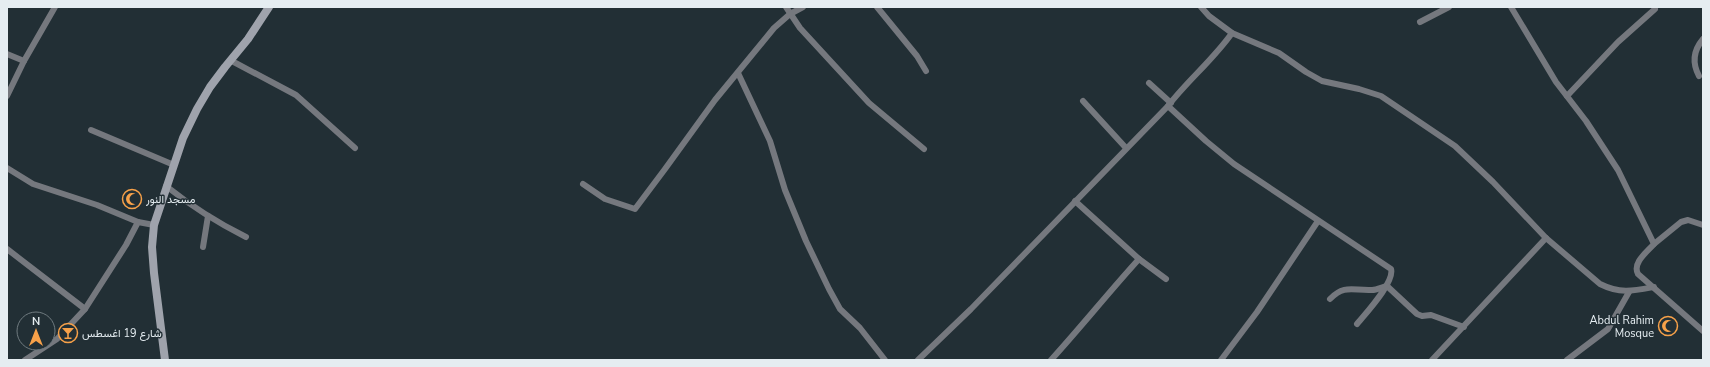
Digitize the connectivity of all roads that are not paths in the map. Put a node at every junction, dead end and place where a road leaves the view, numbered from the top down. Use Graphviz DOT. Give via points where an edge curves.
graph roads {
  1 [pos="55,7"];
  2 [pos="269,7"];
  3 [pos="786,7"];
  4 [pos="803,7"];
  5 [pos="877,7"];
  6 [pos="1201,7"];
  7 [pos="1449,7"];
  8 [pos="1511,7"];
  9 [pos="1655,9"];
  10 [pos="790,14"];
  11 [pos="1420,22"];
  12 [pos="1232,33"];
  13 [pos="1703,40"];
  14 [pos="7,54"];
  15 [pos="230,60"];
  16 [pos="24,61"];
  17 [pos="926,70"];
  18 [pos="738,73"];
  19 [pos="1699,76"];
  20 [pos="1149,83"];
  21 [pos="7,96"];
  22 [pos="1567,96"];
  23 [pos="1083,101"];
  24 [pos="1169,104"];
  25 [pos="91,130"];
  26 [pos="355,148"];
  27 [pos="1126,148"];
  28 [pos="924,150"];
  29 [pos="174,165"];
  30 [pos="7,168"];
  31 [pos="583,184"];
  32 [pos="166,186"];
  33 [pos="1075,200"];
  34 [pos="208,216"];
  35 [pos="1318,221"];
  36 [pos="138,222"];
  37 [pos="154,224"];
  38 [pos="1703,225"];
  39 [pos="246,237"];
  40 [pos="1546,238"];
  41 [pos="1654,244"];
  42 [pos="203,247"];
  43 [pos="7,249"];
  44 [pos="1140,259"];
  45 [pos="1166,279"];
  46 [pos="1387,286"];
  47 [pos="1654,287"];
  48 [pos="1629,292"];
  49 [pos="1330,299"];
  50 [pos="85,309"];
  51 [pos="1357,324"];
  52 [pos="1464,328"];
  53 [pos="1703,331"];
  54 [pos="25,360"];
  55 [pos="165,360"];
  56 [pos="885,360"];
  57 [pos="918,360"];
  58 [pos="1051,360"];
  59 [pos="1221,360"];
  60 [pos="1432,360"];
  61 [pos="1567,360"];
  1 -- 16 [label="street"];
  2 -- 15 [label="street" via="248,39"];
  3 -- 10 [label="street"];
  4 -- 10 [label="street"];
  5 -- 17 [label="street"];
  6 -- 12 [label="street"];
  7 -- 11 [label="street"];
  8 -- 22 [label="street" via="1538,54"];
  9 -- 22 [label="street" via="1618,42"];
  10 -- 18 [label="street" via="774,28"];
  10 -- 28 [label="street" via="814,44 869,102"];
  12 -- 24 [label="street"];
  12 -- 40 [label="street" via="1274,50 1322,81 1381,96 1398,107 1461,151"];
  13 -- 19 [label="street" via="1695,52 1694,68"];
  14 -- 16 [label="street"];
  15 -- 26 [label="street" via="296,95"];
  15 -- 29 [label="street" via="197,109"];
  16 -- 21 [label="street"];
  18 -- 31 [label="street" via="634,209 605,199"];
  18 -- 56 [label="street" via="770,141 785,190 829,289 840,309 860,328"];
  20 -- 24 [label="street"];
  22 -- 41 [label="street" via="1618,170"];
  23 -- 27 [label="street"];
  24 -- 27 [label="street"];
  24 -- 35 [label="street" via="1206,141 1234,164"];
  25 -- 29 [label="street"];
  27 -- 33 [label="street"];
  29 -- 32 [label="street"];
  30 -- 36 [label="street" via="33,184 97,205"];
  32 -- 34 [label="street"];
  32 -- 37 [label="street"];
  33 -- 44 [label="street"];
  33 -- 57 [label="street" via="971,309"];
  34 -- 39 [label="street"];
  34 -- 42 [label="street"];
  35 -- 46 [label="street" via="1391,269 1392,277"];
  35 -- 59 [label="street" via="1257,312"];
  36 -- 37 [label="street"];
  36 -- 50 [label="street"];
  37 -- 55 [label="street" via="152,247"];
  38 -- 41 [label="street" via="1688,220 1681,222"];
  40 -- 48 [label="street" via="1600,284 1609,289"];
  40 -- 52 [label="street"];
  41 -- 47 [label="street" via="1636,265 1638,274"];
  43 -- 50 [label="street"];
  44 -- 45 [label="street"];
  44 -- 58 [label="street"];
  46 -- 49 [label="street" via="1371,290 1348,288"];
  46 -- 51 [label="street"];
  46 -- 52 [label="street" via="1417,314 1431,315"];
  47 -- 48 [label="street"];
  47 -- 53 [label="street"];
  48 -- 61 [label="street" via="1608,329"];
  50 -- 54 [label="street" via="57,339"];
  52 -- 60 [label="street"];
}
